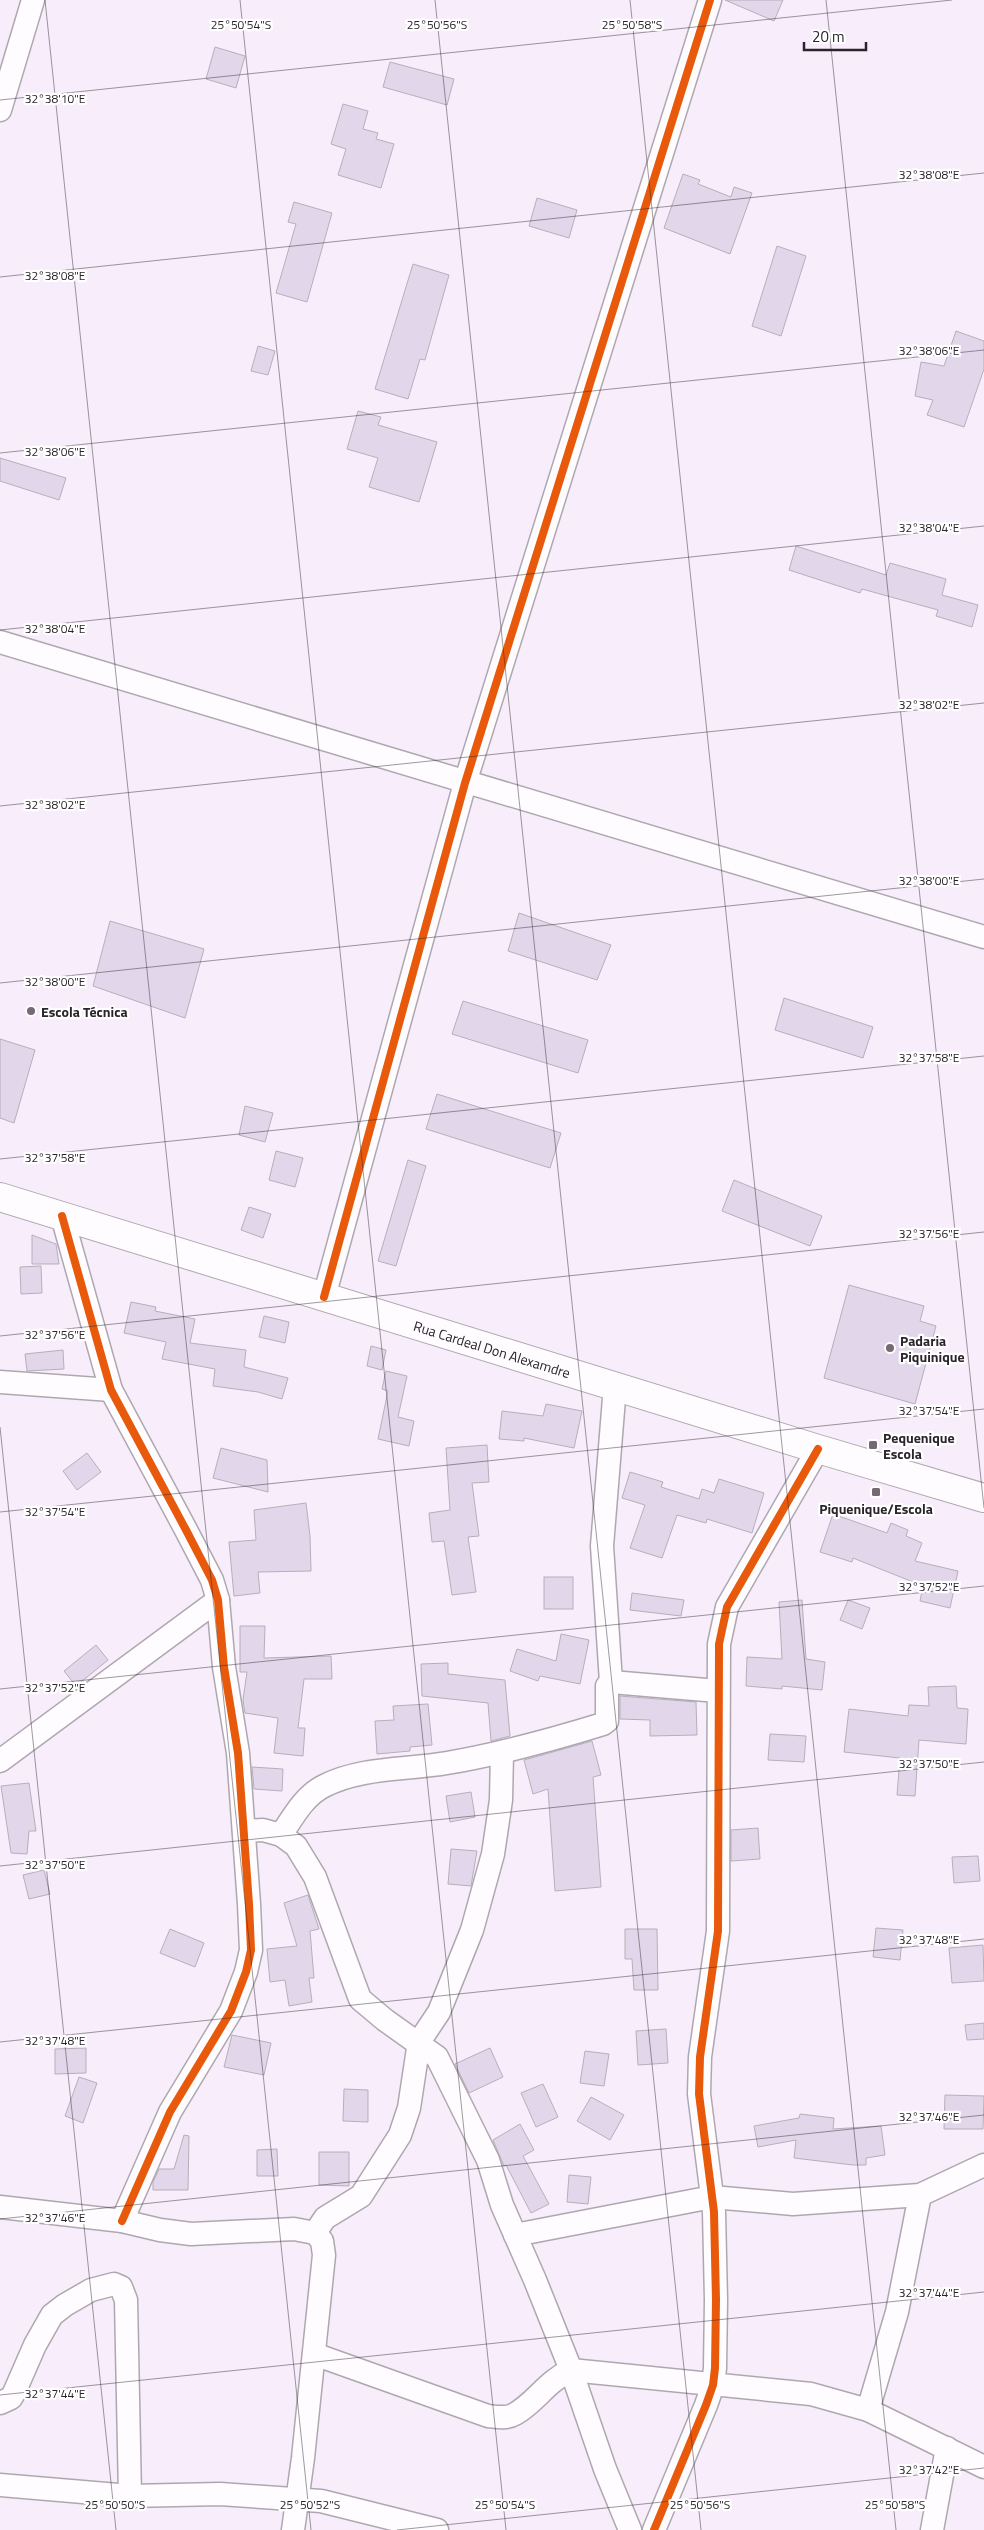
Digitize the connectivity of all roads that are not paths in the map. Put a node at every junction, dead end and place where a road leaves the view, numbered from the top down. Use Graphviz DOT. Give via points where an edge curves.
graph roads {
  1 [pos="33,0"];
  2 [pos="710,0"];
  3 [pos="0,110"];
  4 [pos="0,642"];
  5 [pos="464,782"];
  6 [pos="984,937"];
  7 [pos="0,1197"];
  8 [pos="62,1216"];
  9 [pos="324,1297"];
  10 [pos="0,1382"];
  11 [pos="615,1386"];
  12 [pos="111,1390"];
  13 [pos="818,1449"];
  14 [pos="984,1498"];
  15 [pos="218,1600"];
  16 [pos="611,1682"];
  17 [pos="718,1691"];
  18 [pos="502,1753"];
  19 [pos="0,1761"];
  20 [pos="244,1831"];
  21 [pos="281,1835"];
  22 [pos="418,2042"];
  23 [pos="984,2165"];
  24 [pos="920,2196"];
  25 [pos="712,2197"];
  26 [pos="0,2208"];
  27 [pos="122,2221"];
  28 [pos="315,2233"];
  29 [pos="515,2235"];
  30 [pos="314,2354"];
  31 [pos="571,2370"];
  32 [pos="713,2385"];
  33 [pos="0,2403"];
  34 [pos="868,2410"];
  35 [pos="947,2448"];
  36 [pos="984,2467"];
  37 [pos="0,2485"];
  38 [pos="130,2496"];
  39 [pos="297,2499"];
  40 [pos="292,2530"];
  41 [pos="438,2530"];
  42 [pos="630,2530"];
  43 [pos="654,2530"];
  44 [pos="932,2530"];
  1 -- 3 [label="street"];
  2 -- 5 [label="street"];
  4 -- 5 [label="street"];
  5 -- 6 [label="street"];
  5 -- 9 [label="street"];
  7 -- 8 [label="main road, Rua Cardeal Don Alexamdre"];
  8 -- 9 [label="main road, Rua Cardeal Don Alexamdre"];
  8 -- 12 [label="street"];
  9 -- 11 [label="main road, Rua Cardeal Don Alexamdre"];
  10 -- 12 [label="street"];
  11 -- 13 [label="main road, Rua Cardeal Don Alexamdre"];
  11 -- 16 [label="street" via="602,1546"];
  12 -- 15 [label="street" via="212,1580"];
  13 -- 14 [label="main road, Rua Cardeal Don Alexamdre"];
  13 -- 17 [label="street" via="728,1606 719,1644"];
  15 -- 19 [label="street"];
  15 -- 20 [label="street" via="224,1667 238,1753"];
  16 -- 17 [label="street"];
  16 -- 18 [label="street" via="607,1686 607,1721"];
  17 -- 25 [label="street" via="718,1931 700,2057 699,2094"];
  18 -- 21 [label="street" via="364,1773 335,1781 301,1805"];
  18 -- 22 [label="street" via="500,1800 492,1854 472,1930 439,2012"];
  20 -- 21 [label="street" via="263,1830"];
  20 -- 27 [label="street" via="251,1932 246,1972 231,2012 170,2112"];
  21 -- 22 [label="street" via="296,1846 315,1878 360,1999"];
  22 -- 28 [label="street" via="409,2108 400,2135 361,2196 325,2218"];
  22 -- 29 [label="street" via="437,2056 488,2160"];
  23 -- 24 [label="street"];
  24 -- 25 [label="street" via="793,2204"];
  24 -- 34 [label="street" via="897,2312"];
  25 -- 29 [label="street"];
  25 -- 32 [label="street" via="716,2300"];
  26 -- 27 [label="street"];
  27 -- 28 [label="street" via="191,2234 294,2229"];
  28 -- 30 [label="street" via="322,2241 324,2255"];
  29 -- 31 [label="street"];
  30 -- 31 [label="street" via="488,2416 502,2418 515,2414 556,2377"];
  30 -- 39 [label="street"];
  31 -- 32 [label="street"];
  31 -- 42 [label="street"];
  32 -- 34 [label="street" via="811,2394"];
  32 -- 43 [label="street"];
  33 -- 38 [label="street" via="14,2393 52,2315 91,2290 114,2284 121,2287 126,2300"];
  34 -- 35 [label="street"];
  35 -- 36 [label="street"];
  35 -- 44 [label="street"];
  37 -- 38 [label="street"];
  38 -- 39 [label="street" via="220,2494"];
  39 -- 40 [label="street"];
  39 -- 41 [label="street" via="321,2501"];
}
